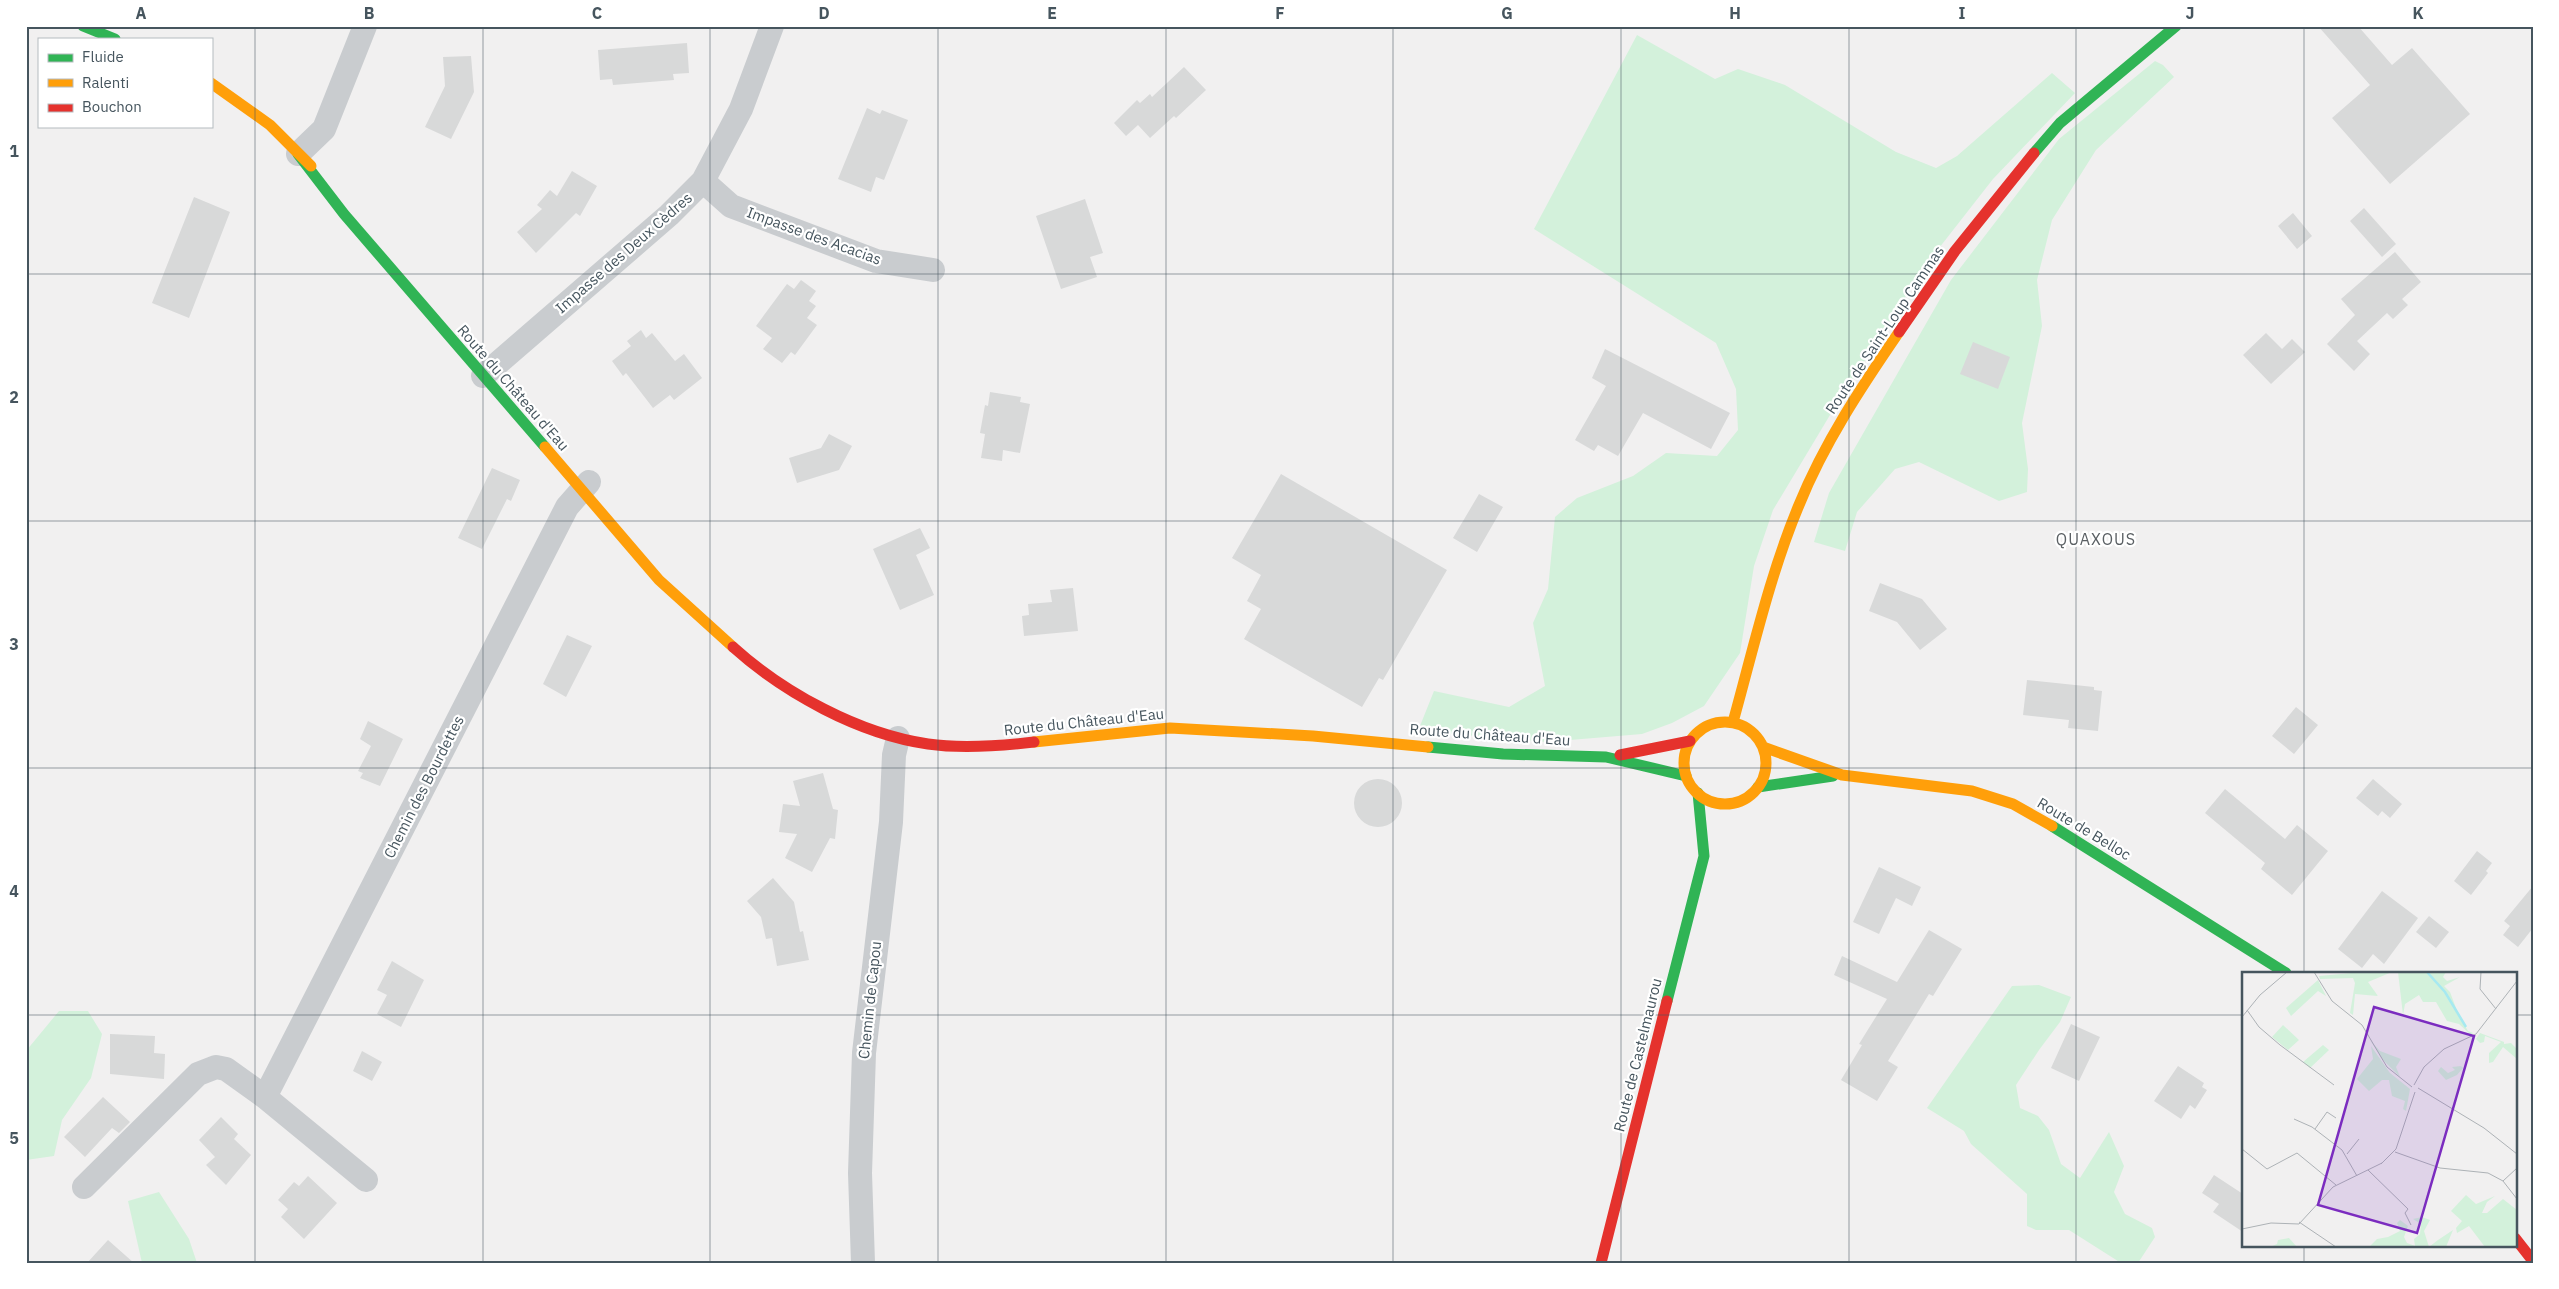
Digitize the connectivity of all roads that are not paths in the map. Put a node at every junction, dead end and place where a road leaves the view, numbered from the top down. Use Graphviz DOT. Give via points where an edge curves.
graph roads {
  1 [pos="84,26"];
  2 [pos="364,26"];
  3 [pos="772,26"];
  4 [pos="2176,26"];
  5 [pos="113,38"];
  6 [pos="212,84"];
  7 [pos="298,154"];
  8 [pos="703,181"];
  9 [pos="934,270"];
  10 [pos="487,372"];
  11 [pos="585,487"];
  12 [pos="1733,722"];
  13 [pos="898,738"];
  14 [pos="1690,741"];
  15 [pos="1763,747"];
  16 [pos="1606,757"];
  17 [pos="1842,775"];
  18 [pos="1686,776"];
  19 [pos="1758,787"];
  20 [pos="1698,794"];
  21 [pos="1737,802"];
  22 [pos="1729,814"];
  23 [pos="1713,840"];
  24 [pos="1704,856"];
  25 [pos="2284,972"];
  26 [pos="265,1098"];
  27 [pos="366,1180"];
  28 [pos="84,1188"];
  29 [pos="2516,1239"];
  30 [pos="2533,1261"];
  31 [pos="863,1263"];
  32 [pos="1600,1263"];
  1 -- 5 [label="street"];
  2 -- 7 [label="street" via="324,129"];
  3 -- 8 [label="street, Impasse des Deux Cèdres" via="741,109"];
  4 -- 12 [label="street, Route de Saint-Loup Cammas" via="2060,124 2019,169 1955,251 1886,350 1833,435 1799,504 1778,562"];
  6 -- 7 [label="street, Route du Château d'Eau" via="270,125"];
  7 -- 10 [label="street, Route du Château d'Eau" via="344,214"];
  8 -- 9 [label="street, Impasse des Acacias" via="731,206 876,261"];
  8 -- 10 [label="street, Impasse des Deux Cèdres" via="669,215"];
  10 -- 11 [label="street, Route du Château d'Eau"];
  11 -- 13 [label="street, Route du Château d'Eau" via="659,580 753,665 788,689 828,710"];
  11 -- 26 [label="street, Chemin des Bourdettes" via="567,507"];
  12 -- 14 [label="street" via="1717,722 1701,729"];
  12 -- 15 [label="street" via="1746,727"];
  13 -- 16 [label="street, Route du Château d'Eau" via="929,744 1008,745 1170,728 1313,736 1503,754"];
  13 -- 31 [label="street, Chemin de Capou" via="864,1053 860,1173"];
  14 -- 16 [label="street, Route du Château d'Eau"];
  14 -- 18 [label="street" via="1685,752"];
  15 -- 17 [label="street, Route de Belloc"];
  15 -- 19 [label="street" via="1766,768"];
  16 -- 18 [label="street, Route du Château d'Eau"];
  17 -- 19 [label="street, Route de Belloc"];
  17 -- 25 [label="street, Route de Belloc" via="1972,791 2013,804"];
  18 -- 20 [label="street"];
  19 -- 21 [label="street, Route de Belloc"];
  20 -- 21 [label="street" via="1716,803"];
  20 -- 24 [label="street, Route de Castelmaurou"];
  21 -- 22 [label="street"];
  23 -- 24 [label="street, Route de Castelmaurou"];
  24 -- 32 [label="street, Route de Castelmaurou"];
  26 -- 27 [label="street"];
  26 -- 28 [label="street" via="226,1069 216,1067 198,1074"];
  29 -- 30 [label="street"];
}
